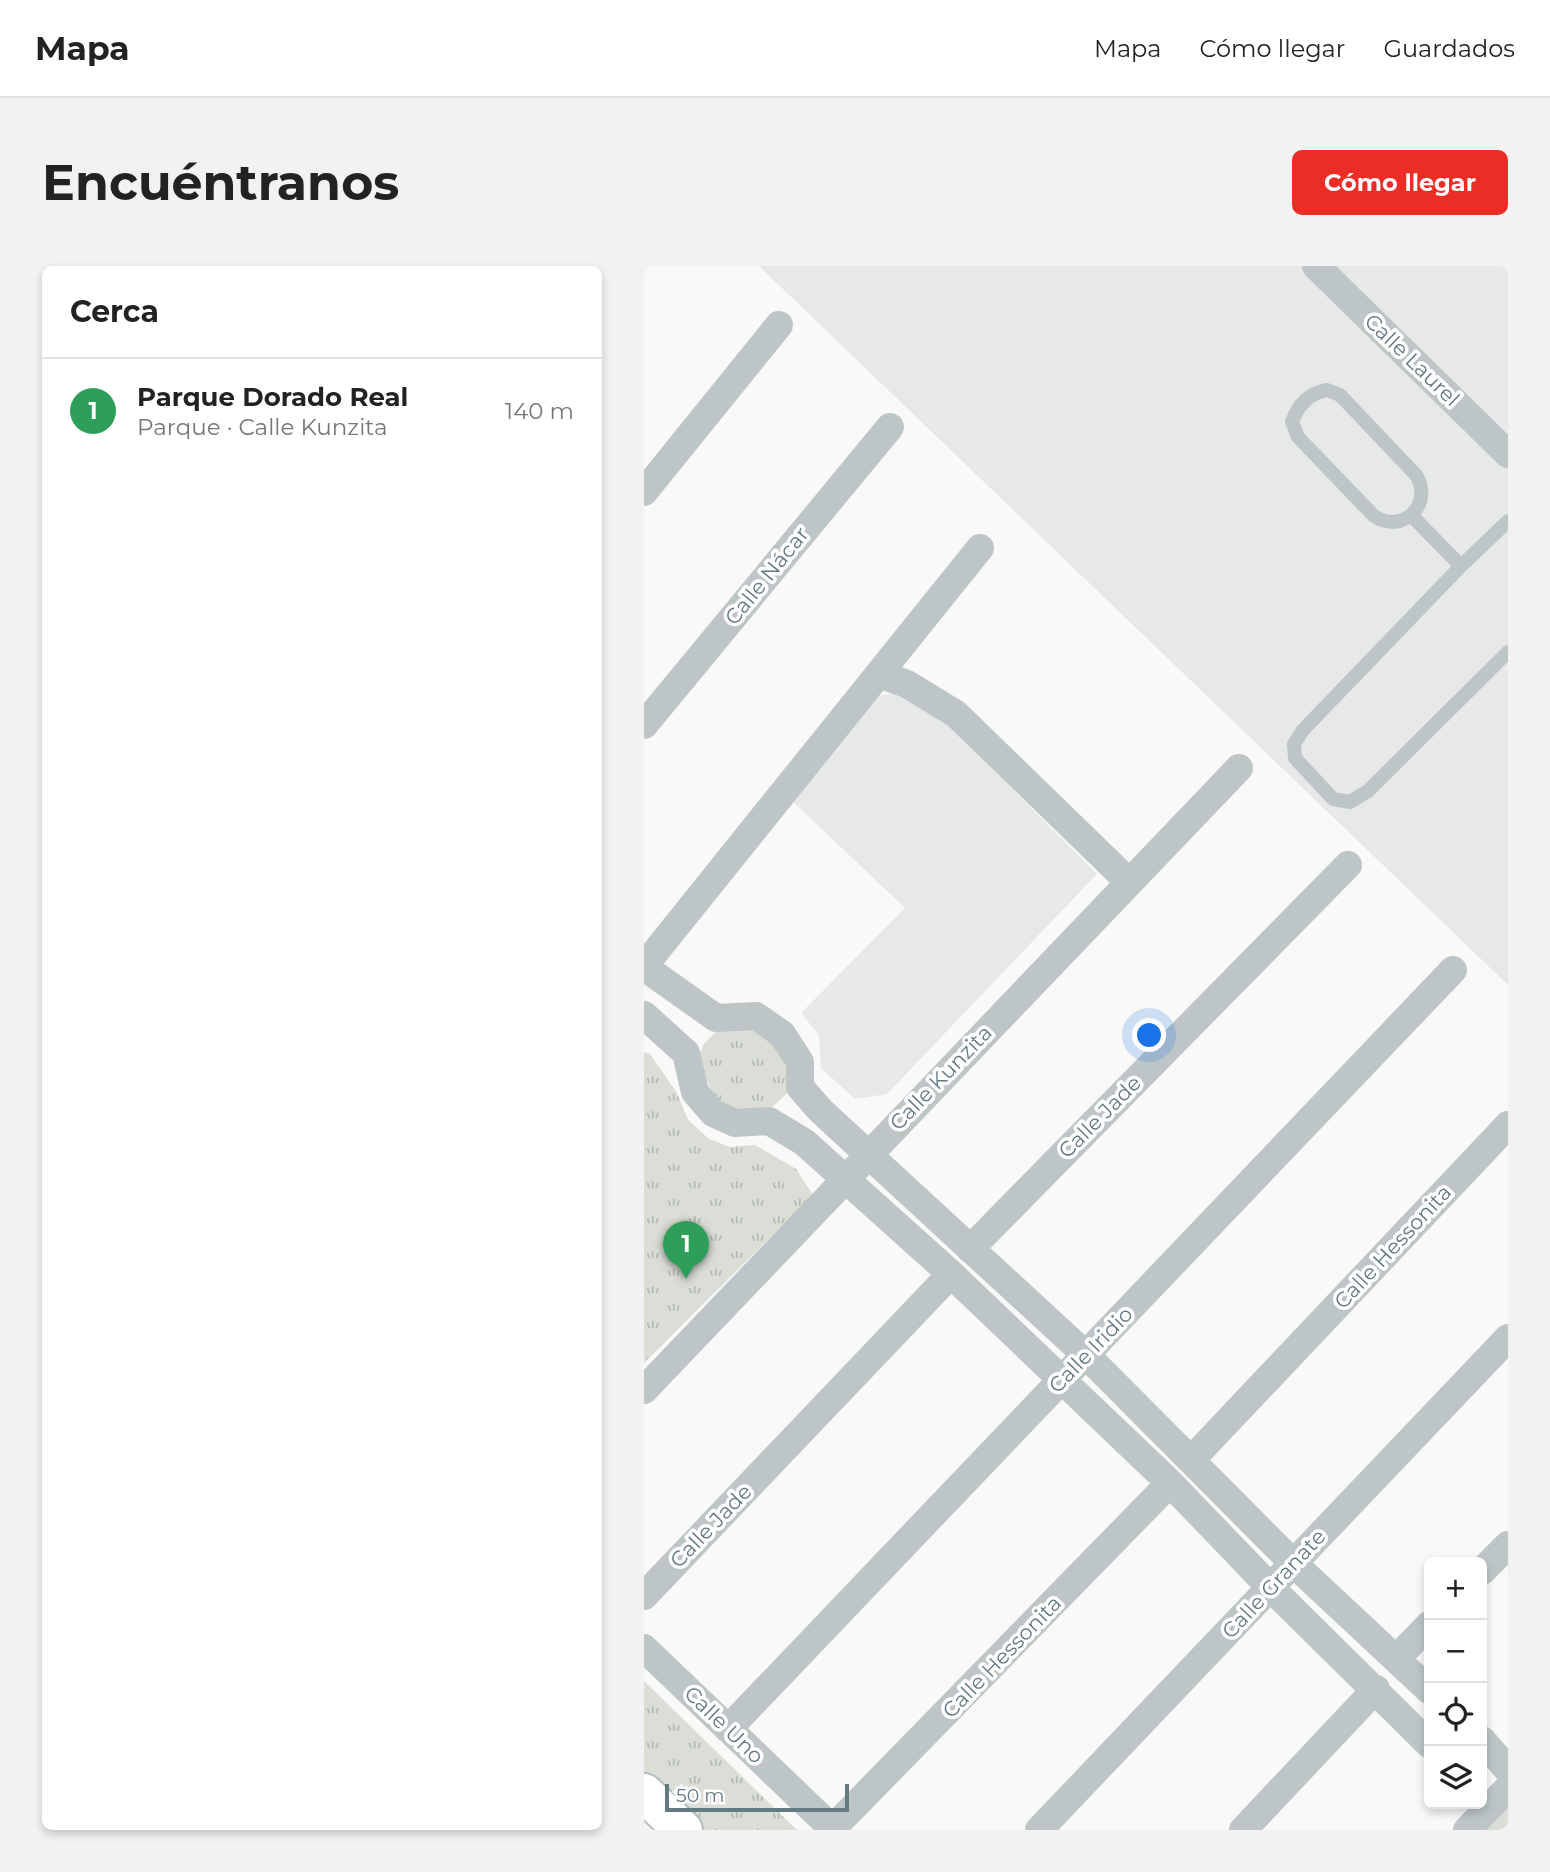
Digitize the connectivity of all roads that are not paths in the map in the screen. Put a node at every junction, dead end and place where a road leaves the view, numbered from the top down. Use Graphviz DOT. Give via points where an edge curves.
graph roads {
  1 [pos="1316,266"];
  2 [pos="779,325"];
  3 [pos="890,427"];
  4 [pos="1508,454"];
  5 [pos="644,492"];
  6 [pos="1411,515"];
  7 [pos="1508,521"];
  8 [pos="980,548"];
  9 [pos="1461,566"];
  10 [pos="1508,652"];
  11 [pos="878,674"];
  12 [pos="644,725"];
  13 [pos="1239,768"];
  14 [pos="1348,865"];
  15 [pos="1129,882"];
  16 [pos="644,966"];
  17 [pos="1453,970"];
  18 [pos="644,1015"];
  19 [pos="716,1018"];
  20 [pos="686,1053"];
  21 [pos="800,1087"];
  22 [pos="769,1121"];
  23 [pos="1508,1125"];
  24 [pos="867,1155"];
  25 [pos="844,1178"];
  26 [pos="970,1249"];
  27 [pos="951,1274"];
  28 [pos="1508,1338"];
  29 [pos="1087,1356"];
  30 [pos="1061,1381"];
  31 [pos="644,1390"];
  32 [pos="1192,1460"];
  33 [pos="1170,1483"];
  34 [pos="1508,1545"];
  35 [pos="1293,1563"];
  36 [pos="1487,1567"];
  37 [pos="1271,1588"];
  38 [pos="644,1596"];
  39 [pos="1424,1630"];
  40 [pos="644,1648"];
  41 [pos="1396,1658"];
  42 [pos="1424,1684"];
  43 [pos="1376,1689"];
  44 [pos="728,1729"];
  45 [pos="1424,1739"];
  46 [pos="1487,1746"];
  47 [pos="1508,1770"];
  48 [pos="644,1793"];
  49 [pos="1493,1797"];
  50 [pos="674,1827"];
  51 [pos="833,1829"];
  52 [pos="1039,1830"];
  53 [pos="1243,1830"];
  54 [pos="1467,1830"];
  1 -- 4 [label="street, Calle Laurel"];
  2 -- 5 [label="street"];
  3 -- 12 [label="street, Calle Nácar"];
  6 -- 6 [label="lane" via="1422,499 1423,487 1416,475 1340,395 1315,392 1296,411 1292,422 1298,437 1384,523 1398,523"];
  6 -- 9 [label="lane"];
  7 -- 9 [label="lane"];
  8 -- 11 [label="street"];
  9 -- 10 [label="lane" via="1303,730 1294,744 1295,758 1333,799 1350,802 1368,791"];
  11 -- 15 [label="street" via="907,684 956,714"];
  11 -- 16 [label="street"];
  13 -- 15 [label="street, Calle Kunzita"];
  14 -- 26 [label="street, Calle Jade"];
  15 -- 24 [label="street, Calle Kunzita"];
  16 -- 19 [label="street"];
  17 -- 29 [label="street, Calle Iridio"];
  18 -- 20 [label="street"];
  19 -- 20 [label="street"];
  19 -- 21 [label="street" via="756,1016 782,1034 800,1062"];
  20 -- 22 [label="street" via="695,1092 713,1113 735,1123"];
  21 -- 22 [label="street"];
  21 -- 24 [label="street"];
  22 -- 25 [label="street" via="804,1142"];
  23 -- 32 [label="street, Calle Hessonita"];
  24 -- 25 [label="street, Calle Kunzita"];
  24 -- 26 [label="street"];
  25 -- 27 [label="street"];
  25 -- 31 [label="street, Calle Kunzita"];
  26 -- 29 [label="street"];
  27 -- 30 [label="street"];
  27 -- 38 [label="street, Calle Jade"];
  28 -- 35 [label="street, Calle Granate"];
  29 -- 30 [label="street, Calle Iridio"];
  29 -- 32 [label="street"];
  30 -- 33 [label="street"];
  30 -- 44 [label="street, Calle Iridio"];
  32 -- 35 [label="street"];
  33 -- 37 [label="street"];
  33 -- 51 [label="street, Calle Hessonita"];
  34 -- 36 [label="street"];
  35 -- 37 [label="street, Calle Granate"];
  35 -- 41 [label="street"];
  37 -- 43 [label="street"];
  37 -- 52 [label="street, Calle Granate"];
  39 -- 41 [label="street"];
  40 -- 44 [label="street, Calle Uno"];
  41 -- 42 [label="street"];
  43 -- 45 [label="street"];
  43 -- 53 [label="street"];
  44 -- 51 [label="street, Calle Uno"];
  46 -- 47 [label="street"];
  48 -- 50 [label="main road"];
  49 -- 54 [label="street"];
}
